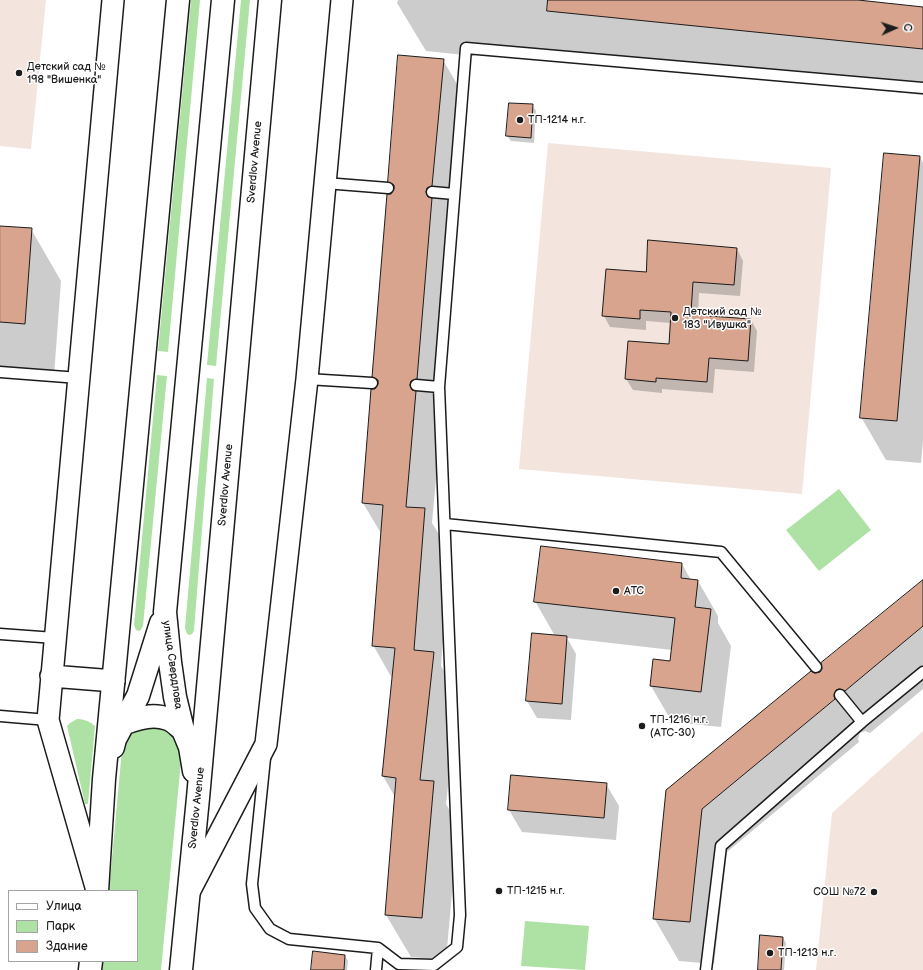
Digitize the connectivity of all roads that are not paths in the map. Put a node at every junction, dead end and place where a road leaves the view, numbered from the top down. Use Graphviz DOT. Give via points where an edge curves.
graph roads {
  1 [pos="113,0"];
  2 [pos="178,0"];
  3 [pos="223,0"];
  4 [pos="270,0"];
  5 [pos="342,0"];
  6 [pos="923,88"];
  7 [pos="325,183"];
  8 [pos="388,188"];
  9 [pos="432,192"];
  10 [pos="454,194"];
  11 [pos="0,372"];
  12 [pos="79,378"];
  13 [pos="307,379"];
  14 [pos="372,383"];
  15 [pos="416,385"];
  16 [pos="439,386"];
  17 [pos="445,524"];
  18 [pos="165,612"];
  19 [pos="0,634"];
  20 [pos="55,638"];
  21 [pos="816,667"];
  22 [pos="923,672"];
  23 [pos="52,676"];
  24 [pos="114,681"];
  25 [pos="840,695"];
  26 [pos="0,716"];
  27 [pos="48,720"];
  28 [pos="862,722"];
  29 [pos="123,724"];
  30 [pos="183,730"];
  31 [pos="266,744"];
  32 [pos="104,779"];
  33 [pos="198,798"];
  34 [pos="97,890"];
  35 [pos="97,890"];
  36 [pos="188,893"];
  37 [pos="378,948"];
  38 [pos="181,970"];
  39 [pos="376,970"];
  40 [pos="706,970"];
  1 -- 12 [label="street"];
  2 -- 24 [label="main road"];
  3 -- 18 [label="main road"];
  4 -- 33 [label="main road, Sverdlov Avenue"];
  5 -- 7 [label="street"];
  6 -- 10 [label="lane" via="466,48"];
  7 -- 8 [label="lane"];
  7 -- 13 [label="street"];
  9 -- 10 [label="lane"];
  10 -- 16 [label="lane"];
  11 -- 12 [label="lane"];
  12 -- 20 [label="street"];
  13 -- 14 [label="lane"];
  13 -- 31 [label="street"];
  15 -- 16 [label="lane"];
  16 -- 17 [label="lane"];
  17 -- 21 [label="lane" via="722,552"];
  17 -- 37 [label="lane" via="460,915 457,947 434,965 399,964"];
  18 -- 29 [label="main road, улица Свердлова" via="138,696"];
  18 -- 30 [label="main road, улица Свердлова" via="175,696"];
  19 -- 20 [label="lane"];
  20 -- 23 [label="street"];
  22 -- 28 [label="lane"];
  23 -- 24 [label="street"];
  23 -- 27 [label="street"];
  24 -- 32 [label="main road"];
  25 -- 28 [label="lane"];
  26 -- 27 [label="lane"];
  27 -- 34 [label="street"];
  28 -- 40 [label="lane" via="721,846"];
  29 -- 30 [label="main road" via="137,718 155,716 169,719"];
  29 -- 32 [label="main road, улица Свердлова" via="115,739"];
  30 -- 33 [label="main road, улица Свердлова" via="190,747"];
  31 -- 36 [label="street"];
  31 -- 37 [label="lane" via="252,884 255,908 270,929 289,939"];
  32 -- 35 [label="main road"];
  33 -- 36 [label="main road, Sverdlov Avenue"];
  36 -- 38 [label="main road, Sverdlov Avenue"];
  37 -- 39 [label="lane"];
}
